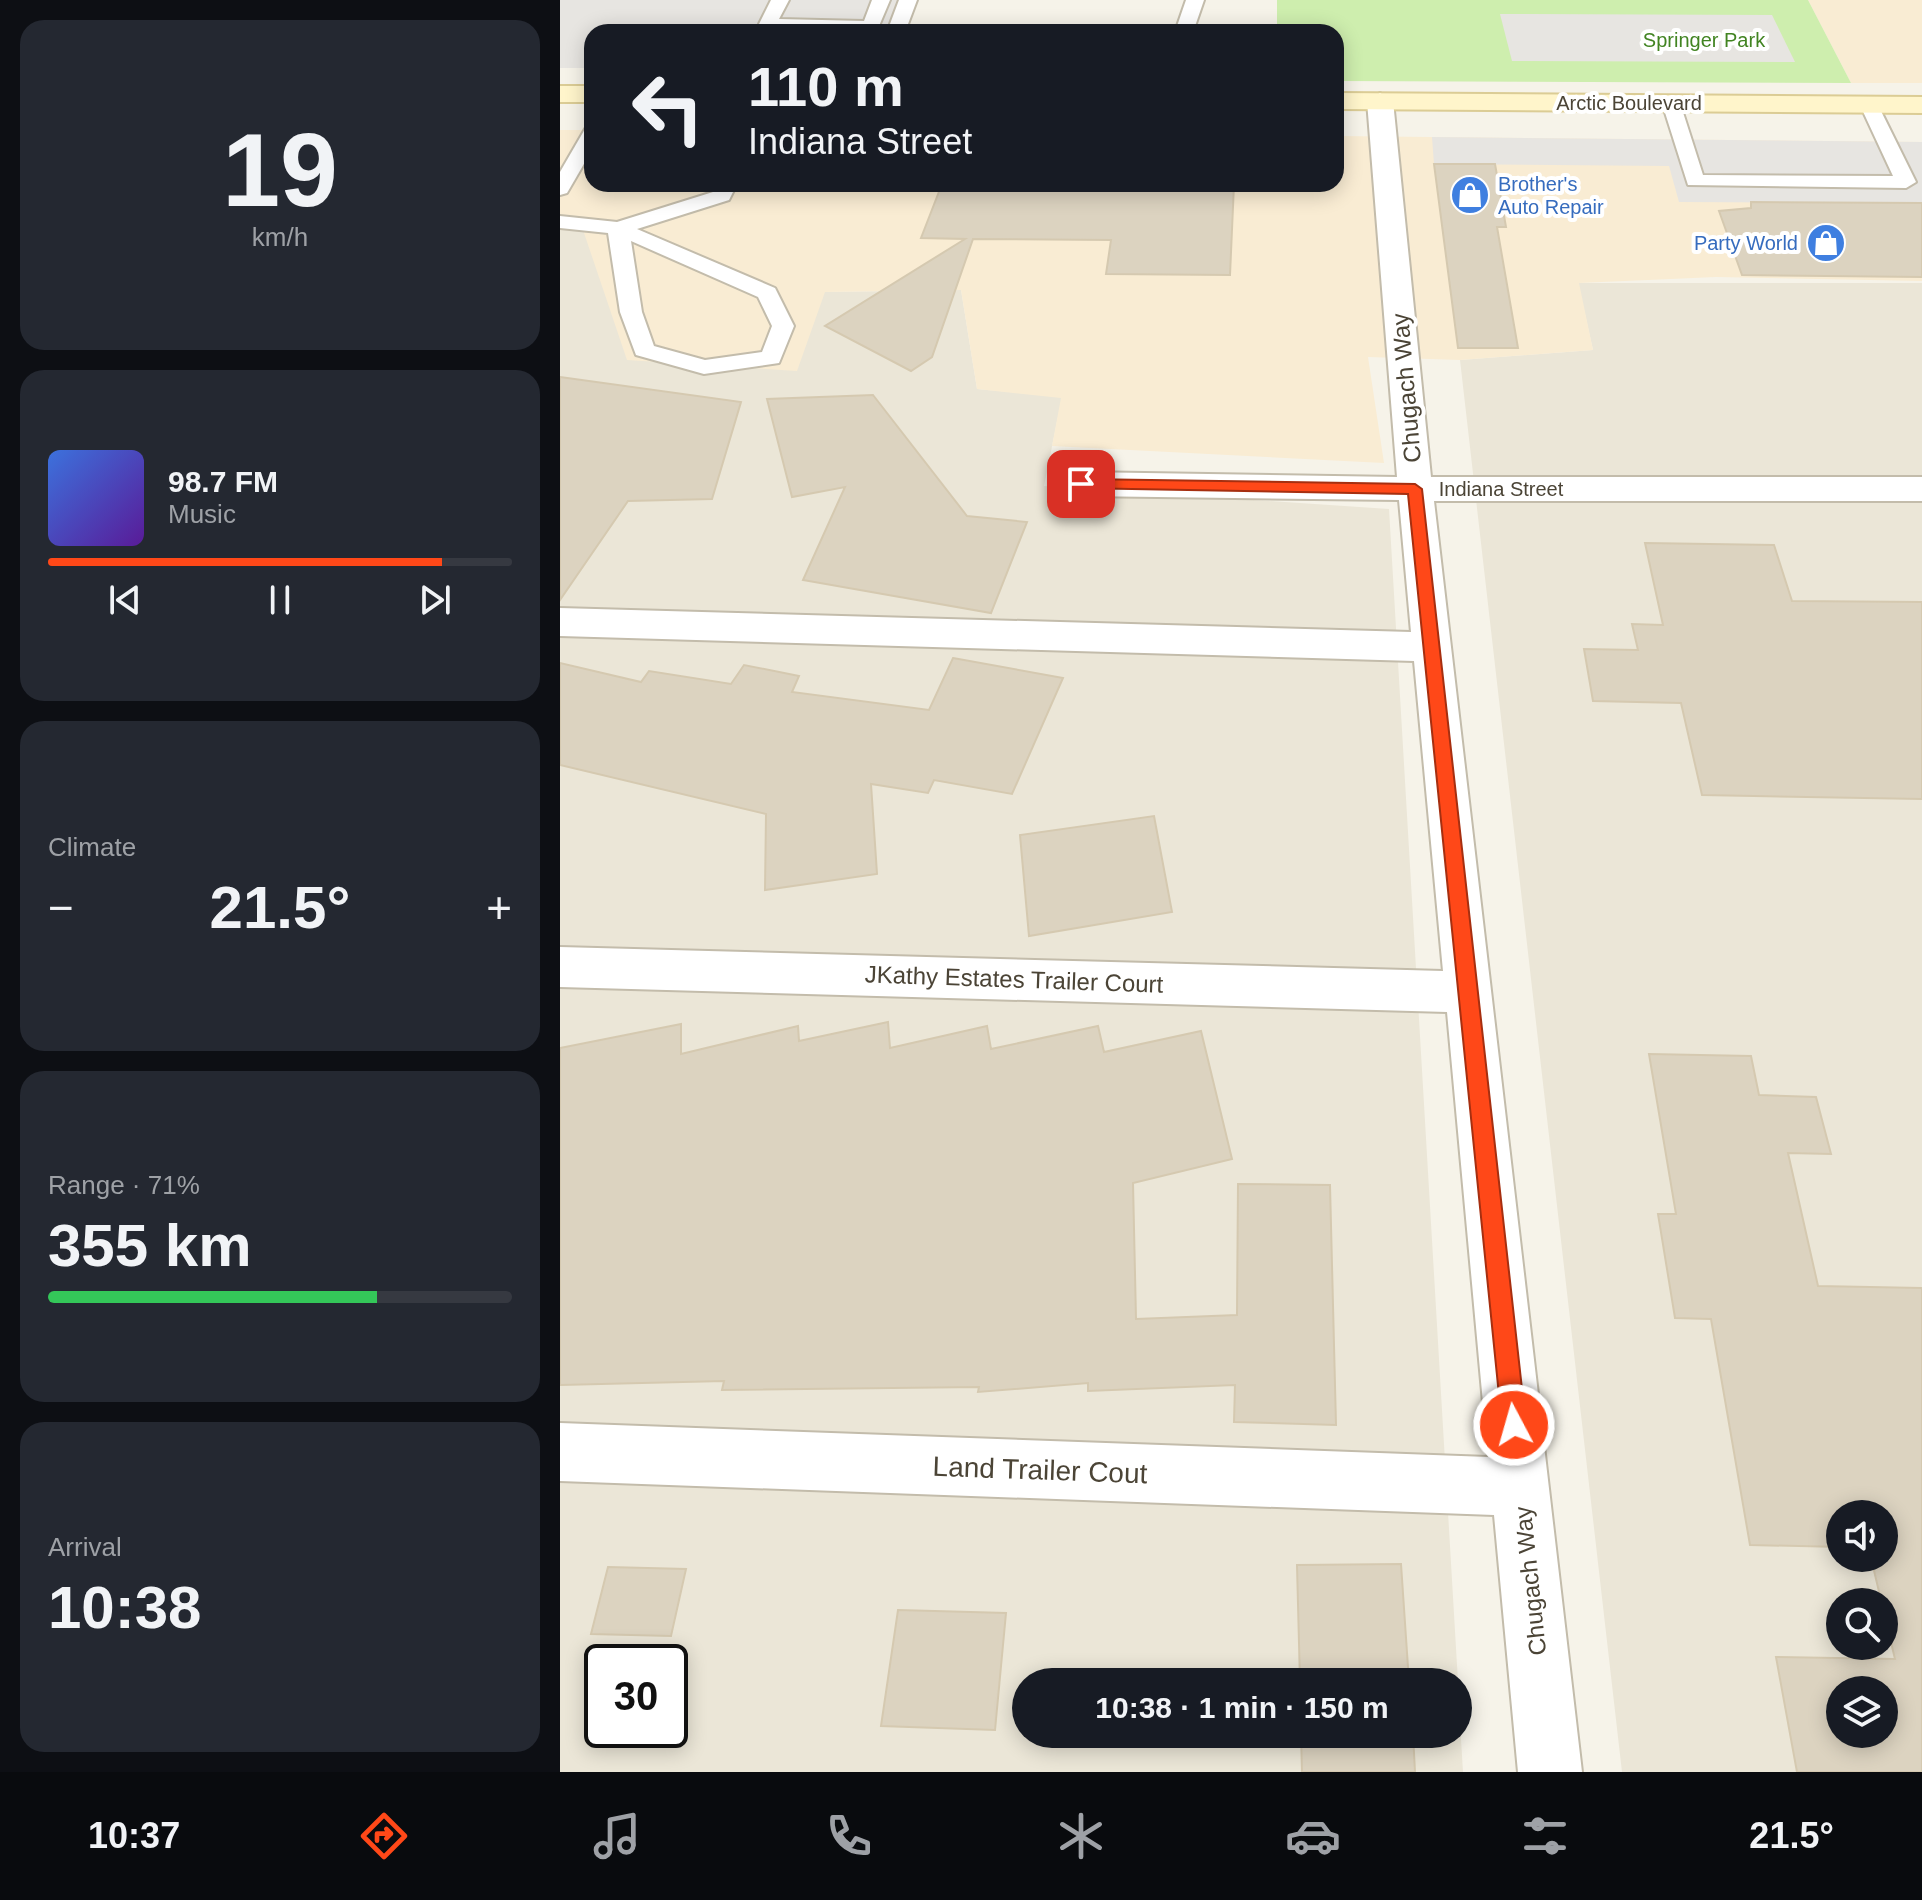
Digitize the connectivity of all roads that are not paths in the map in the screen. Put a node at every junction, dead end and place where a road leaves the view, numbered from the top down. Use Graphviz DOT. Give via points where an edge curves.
graph roads {
  1 [pos="780,0"];
  2 [pos="881,0"];
  3 [pos="908,0"];
  4 [pos="1195,0"];
  5 [pos="768,24"];
  6 [pos="871,24"];
  7 [pos="899,24"];
  8 [pos="1187,24"];
  9 [pos="560,94"];
  10 [pos="584,94"];
  11 [pos="1344,101"];
  12 [pos="1380,101"];
  13 [pos="1671,103"];
  14 [pos="1869,105"];
  15 [pos="1922,105"];
  16 [pos="583,163"];
  17 [pos="560,189"];
  18 [pos="724,192"];
  19 [pos="560,222"];
  20 [pos="618,228"];
  21 [pos="1081,484"];
  22 [pos="1415,489"];
  23 [pos="1922,489"];
  24 [pos="560,622"];
  25 [pos="1431,647"];
  26 [pos="560,967"];
  27 [pos="1468,992"];
  28 [pos="560,1452"];
  29 [pos="1521,1487"];
  30 [pos="1550,1772"];
  1 -- 5 [label="lane"];
  2 -- 6 [label="lane"];
  3 -- 7 [label="lane"];
  4 -- 8 [label="lane"];
  9 -- 10 [label="main road"];
  11 -- 12 [label="main road, Arctic Boulevard"];
  12 -- 13 [label="main road, Arctic Boulevard"];
  12 -- 22 [label="street, Chugach Way"];
  13 -- 14 [label="main road, Arctic Boulevard"];
  13 -- 14 [label="lane" via="1695,181 1906,182"];
  14 -- 15 [label="main road, Arctic Boulevard"];
  16 -- 17 [label="lane"];
  18 -- 20 [label="lane"];
  19 -- 20 [label="lane"];
  20 -- 20 [label="lane" via="631,312 644,350 704,367 771,358 783,326 767,293"];
  21 -- 22 [label="street, Indiana Street"];
  22 -- 23 [label="street, Indiana Street"];
  22 -- 25 [label="street, Chugach Way"];
  24 -- 25 [label="street"];
  25 -- 27 [label="street, Chugach Way"];
  26 -- 27 [label="street, JKathy Estates Trailer Court"];
  27 -- 29 [label="street, Chugach Way"];
  28 -- 29 [label="street, Land Trailer Cout"];
  29 -- 30 [label="street, Chugach Way"];
}
